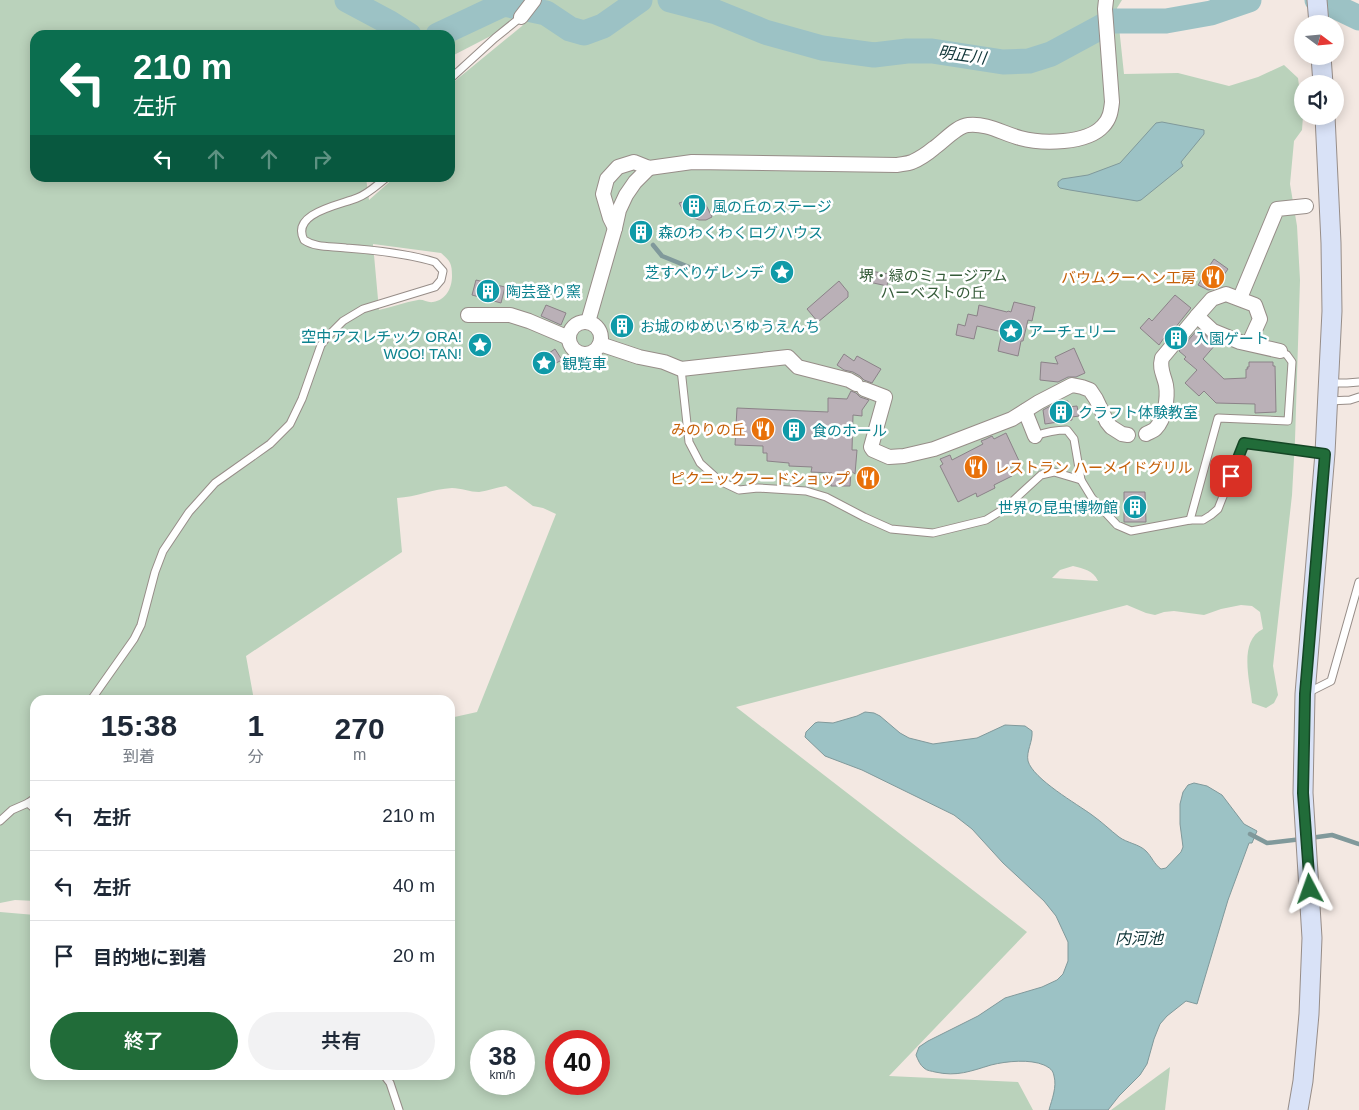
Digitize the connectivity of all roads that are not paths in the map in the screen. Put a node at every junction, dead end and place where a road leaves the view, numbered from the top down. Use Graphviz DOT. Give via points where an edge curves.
graph roads {
  1 [pos="534,0"];
  2 [pos="1317,0"];
  3 [pos="1105,4"];
  4 [pos="1318,15"];
  5 [pos="521,17"];
  6 [pos="455,74"];
  7 [pos="1326,125"];
  8 [pos="649,168"];
  9 [pos="381,182"];
  10 [pos="1306,206"];
  11 [pos="615,228"];
  12 [pos="1240,298"];
  13 [pos="468,315"];
  14 [pos="1197,316"];
  15 [pos="588,322"];
  16 [pos="569,338"];
  17 [pos="1249,343"];
  18 [pos="600,344"];
  19 [pos="1280,350"];
  20 [pos="681,369"];
  21 [pos="1359,382"];
  22 [pos="1329,392"];
  23 [pos="1359,397"];
  24 [pos="1025,411"];
  25 [pos="1146,434"];
  26 [pos="1128,435"];
  27 [pos="1035,436"];
  28 [pos="1325,454"];
  29 [pos="1080,480"];
  30 [pos="1190,520"];
  31 [pos="1359,582"];
  32 [pos="1305,694"];
  33 [pos="95,695"];
  34 [pos="28,803"];
  35 [pos="0,821"];
  36 [pos="388,1080"];
  37 [pos="399,1110"];
  38 [pos="1298,1110"];
  1 -- 5 [label="street"];
  2 -- 4 [label="street"];
  3 -- 8 [label="street" via="1112,102 1110,115 1103,127 1090,135 1076,140 1041,141 1020,138 985,125 966,124 912,162 897,165 692,162"];
  5 -- 6 [label="lane"];
  7 -- 22 [label="street" via="1332,311"];
  8 -- 11 [label="street" via="626,195"];
  8 -- 11 [label="street" via="634,162 618,167 607,179 603,194"];
  9 -- 33 [label="lane" via="358,198 314,213 302,225 304,240 316,246 435,262 443,271 441,280 435,287 363,309 343,320 327,337 290,424 270,444 216,483 189,512 168,543 160,558 138,632"];
  10 -- 12 [label="street" via="1278,209"];
  11 -- 15 [label="street"];
  12 -- 14 [label="street" via="1226,294 1212,300"];
  12 -- 17 [label="street" via="1255,305 1260,319"];
  13 -- 16 [label="street" via="510,315"];
  14 -- 17 [label="street" via="1213,331"];
  14 -- 25 [label="street" via="1162,358 1160,365 1166,387 1163,415 1156,429"];
  15 -- 16 [label="street" via="577,324"];
  15 -- 18 [label="street" via="599,330"];
  16 -- 18 [label="street" via="573,348 582,354 593,352"];
  17 -- 19 [label="street"];
  18 -- 20 [label="street"];
  19 -- 30 [label="lane" via="1292,362 1288,421 1218,418"];
  20 -- 24 [label="street" via="788,357 798,367 849,380 885,397 871,447 889,456 934,449"];
  20 -- 29 [label="lane" via="689,442 700,462 720,481 739,490 806,491 826,497 891,529 933,533 986,520 1040,475 1054,472"];
  21 -- 22 [label="lane" via="1347,383"];
  22 -- 23 [label="lane" via="1350,400"];
  22 -- 28 [label="street"];
  24 -- 26 [label="street" via="1072,385 1082,387 1090,390 1111,427"];
  24 -- 27 [label="street"];
  27 -- 29 [label="lane" via="1067,430 1074,439"];
  28 -- 30 [label="lane" via="1244,443 1218,509 1202,520"];
  28 -- 32 [label="street"];
  29 -- 30 [label="lane" via="1117,526 1131,531"];
  31 -- 32 [label="lane" via="1331,682"];
  32 -- 38 [label="street" via="1303,793 1311,928 1310,983"];
  34 -- 35 [label="lane" via="12,810"];
  36 -- 37 [label="lane"];
}
